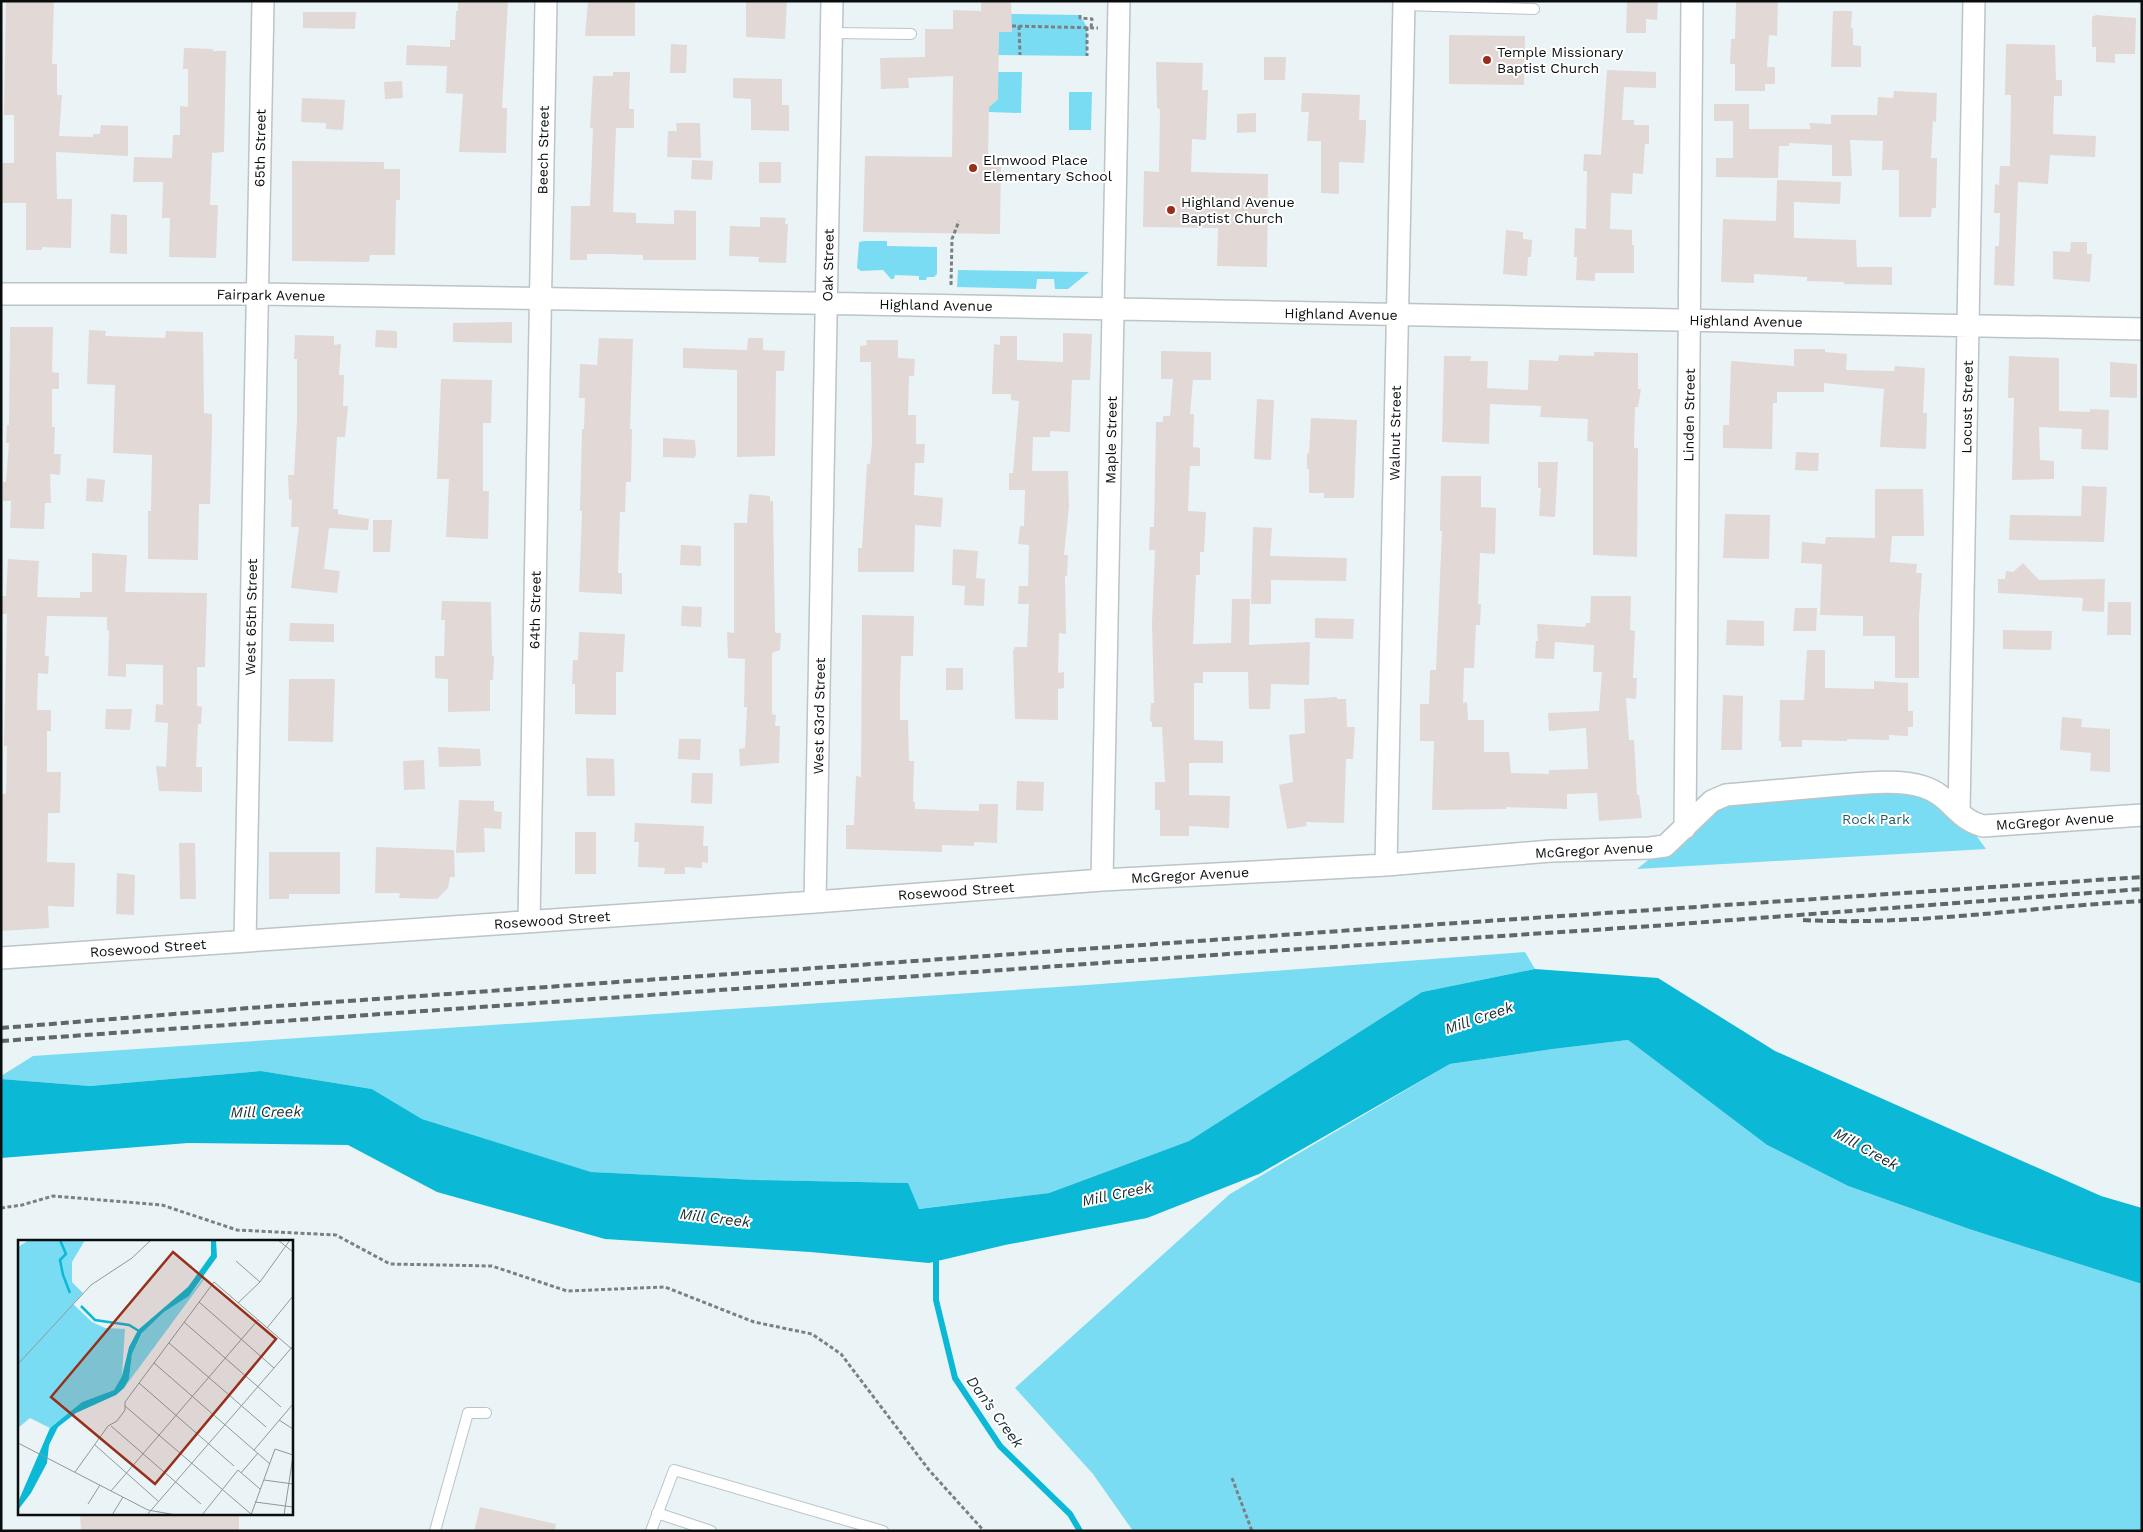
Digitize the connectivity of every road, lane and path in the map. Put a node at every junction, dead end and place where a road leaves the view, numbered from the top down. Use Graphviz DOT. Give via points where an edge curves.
graph roads {
  1 [pos="263,1"];
  2 [pos="546,1"];
  3 [pos="832,1"];
  4 [pos="1119,1"];
  5 [pos="1692,1"];
  6 [pos="1974,1"];
  7 [pos="1404,3"];
  8 [pos="1534,9"];
  9 [pos="1080,15"];
  10 [pos="1012,26"];
  11 [pos="1019,26"];
  12 [pos="1089,28"];
  13 [pos="1098,28"];
  14 [pos="832,33"];
  15 [pos="911,34"];
  16 [pos="1020,56"];
  17 [pos="1087,56"];
  18 [pos="959,221"];
  19 [pos="1,294"];
  20 [pos="258,294"];
  21 [pos="541,299"];
  22 [pos="828,303"];
  23 [pos="950,306"];
  24 [pos="1114,309"];
  25 [pos="1398,315"];
  26 [pos="1690,320"];
  27 [pos="1968,325"];
  28 [pos="2142,329"];
  29 [pos="823,529"];
  30 [pos="1959,812"];
  31 [pos="2142,815"];
  32 [pos="1684,828"];
  33 [pos="1386,865"];
  34 [pos="1102,880"];
  35 [pos="815,902"];
  36 [pos="529,921"];
  37 [pos="245,941"];
  38 [pos="1,958"];
  39 [pos="1,1208"];
  40 [pos="486,1413"];
  41 [pos="1232,1478"];
  42 [pos="656,1513"];
  43 [pos="435,1531"];
  44 [pos="651,1531"];
  45 [pos="711,1531"];
  46 [pos="883,1531"];
  47 [pos="984,1531"];
  48 [pos="1252,1531"];
  1 -- 20 [label="street, 65th Street"];
  2 -- 21 [label="street, Beech Street"];
  3 -- 14 [label="street, Oak Street"];
  4 -- 24 [label="street, Maple Street"];
  5 -- 26 [label="street, Linden Street"];
  6 -- 27 [label="street, Locust Street"];
  7 -- 8 [label="lane"];
  7 -- 25 [label="street, Walnut Street"];
  9 -- 12 [label="path" via="1080,18 1092,19"];
  10 -- 11 [label="path"];
  11 -- 12 [label="path"];
  11 -- 16 [label="path"];
  12 -- 13 [label="path"];
  12 -- 17 [label="path"];
  14 -- 15 [label="lane"];
  14 -- 22 [label="street, Oak Street"];
  18 -- 23 [label="path" via="952,240"];
  19 -- 20 [label="street, Fairpark Avenue"];
  20 -- 21 [label="street, Fairpark Avenue"];
  20 -- 37 [label="street, West 65th Street"];
  21 -- 22 [label="street, Highland Avenue"];
  21 -- 36 [label="street, 64th Street"];
  22 -- 23 [label="street, Highland Avenue"];
  22 -- 29 [label="street, Oak Street"];
  23 -- 24 [label="street, Highland Avenue"];
  24 -- 25 [label="street, Highland Avenue"];
  24 -- 34 [label="street, Maple Street"];
  25 -- 26 [label="street, Highland Avenue"];
  25 -- 33 [label="street, Walnut Street"];
  26 -- 27 [label="street, Highland Avenue"];
  26 -- 32 [label="street, Linden Street"];
  27 -- 28 [label="street, Highland Avenue"];
  27 -- 30 [label="street, Locust Street"];
  29 -- 35 [label="street, West 63rd Street"];
  30 -- 31 [label="street, McGregor Avenue" via="1970,823 1983,826"];
  30 -- 32 [label="street, McGregor Avenue" via="1945,798 1922,786 1874,782 1726,795 1712,801"];
  32 -- 33 [label="street, McGregor Avenue" via="1665,846 1650,848 1551,851"];
  33 -- 34 [label="street, McGregor Avenue"];
  34 -- 35 [label="street, Rosewood Street"];
  35 -- 36 [label="street, Rosewood Street"];
  36 -- 37 [label="street, Rosewood Street"];
  37 -- 38 [label="street, Rosewood Street"];
  39 -- 47 [label="path" via="53,1196 162,1205 237,1230 336,1235 390,1264 492,1266 567,1291 665,1287 754,1322 812,1334 841,1354 929,1470"];
  40 -- 43 [label="lane" via="468,1413"];
  41 -- 48 [label="path"];
  42 -- 44 [label="lane"];
  42 -- 45 [label="lane"];
  42 -- 46 [label="lane" via="674,1470"];
}
